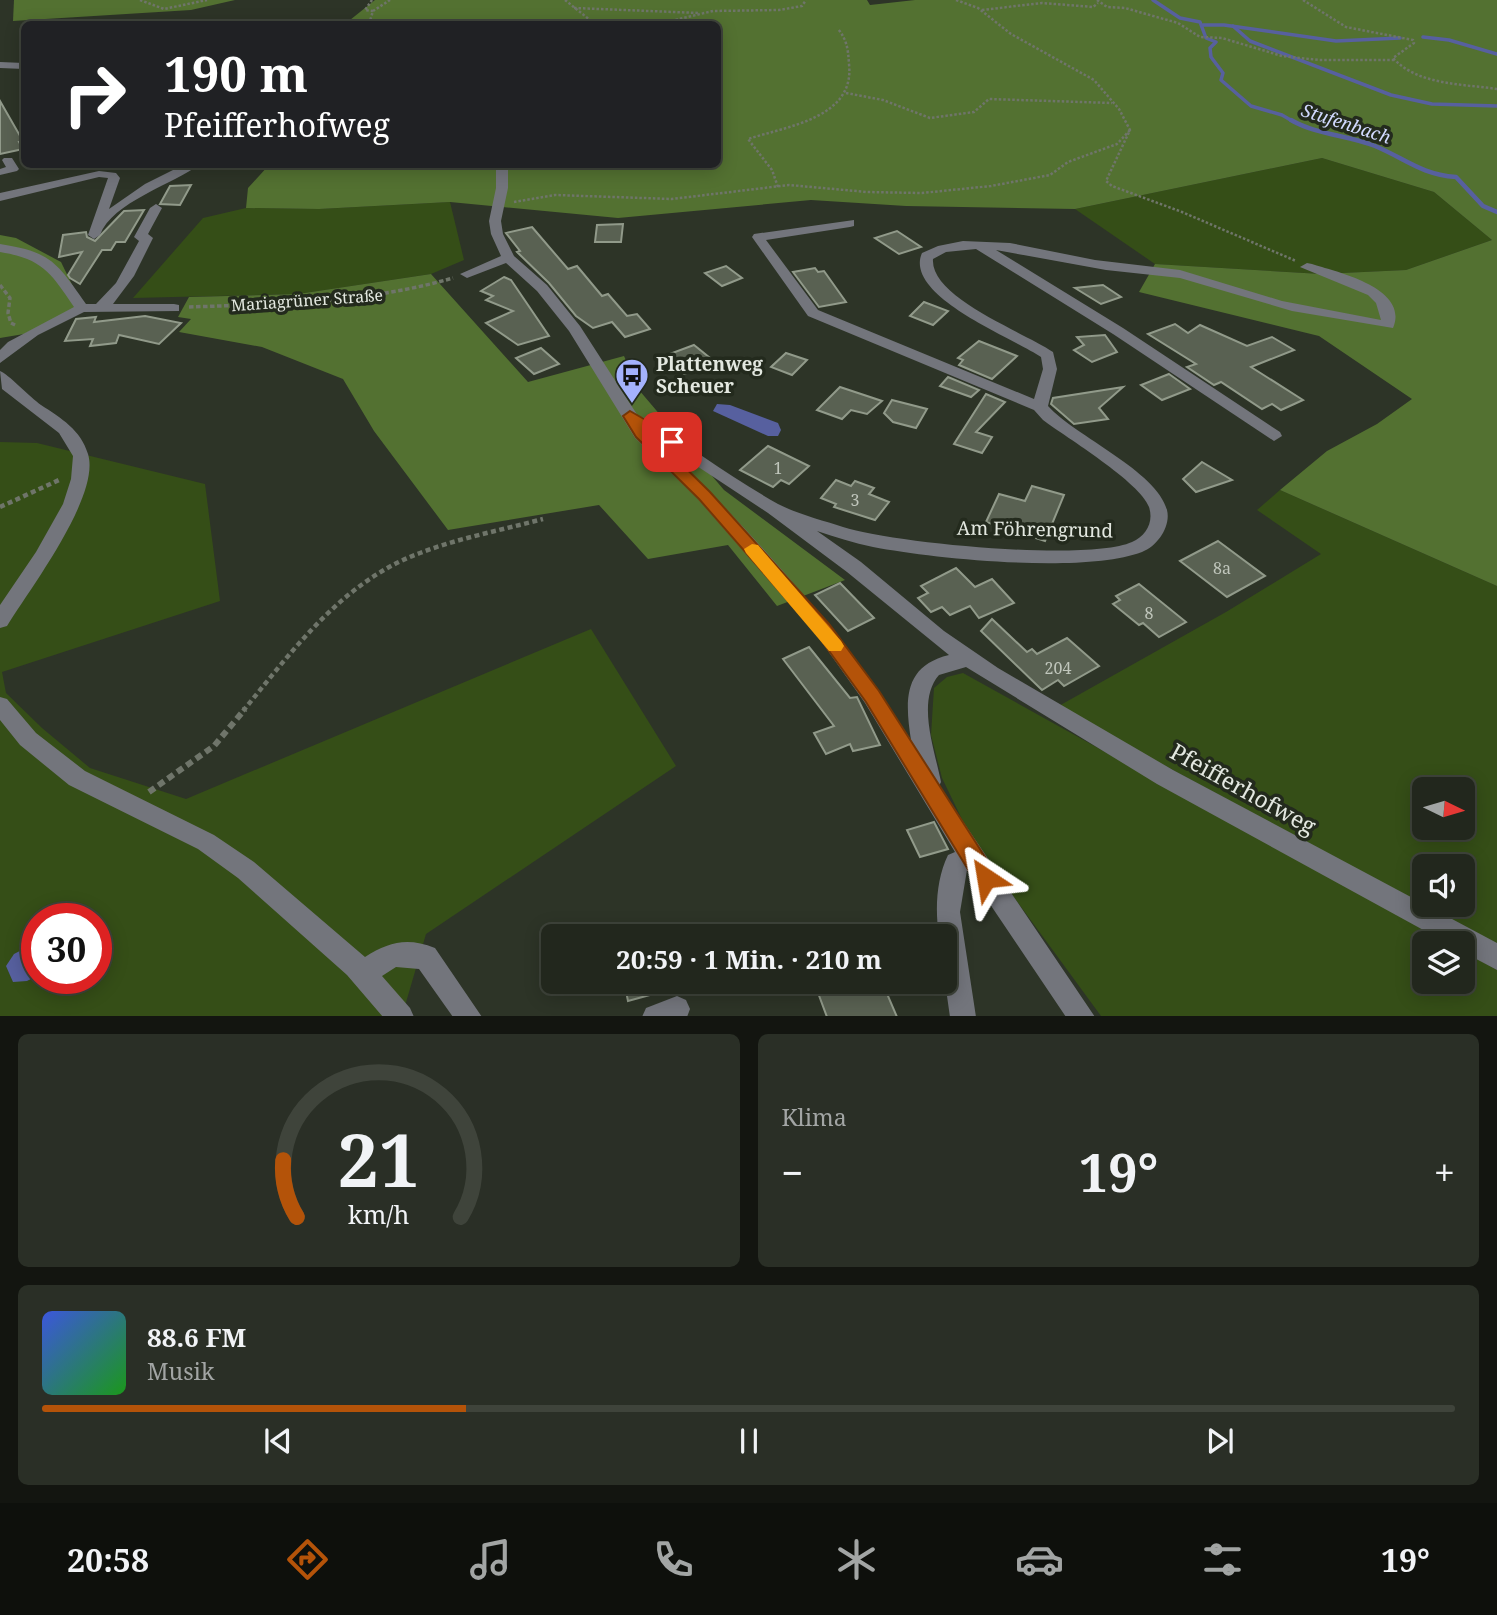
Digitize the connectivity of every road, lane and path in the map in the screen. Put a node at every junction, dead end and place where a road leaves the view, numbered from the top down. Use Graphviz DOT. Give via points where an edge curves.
graph roads {
  1 [pos="140,0"];
  2 [pos="207,0"];
  3 [pos="372,0"];
  4 [pos="390,0"];
  5 [pos="565,0"];
  6 [pos="804,0"];
  7 [pos="956,0"];
  8 [pos="1303,0"];
  9 [pos="1097,1"];
  10 [pos="573,8"];
  11 [pos="982,10"];
  12 [pos="373,11"];
  13 [pos="704,13"];
  14 [pos="370,21"];
  15 [pos="591,21"];
  16 [pos="671,21"];
  17 [pos="838,29"];
  18 [pos="1395,60"];
  19 [pos="0,65"];
  20 [pos="21,66"];
  21 [pos="1497,89"];
  22 [pos="846,93"];
  23 [pos="1113,103"];
  24 [pos="1130,130"];
  25 [pos="8,160"];
  26 [pos="186,168"];
  27 [pos="502,168"];
  28 [pos="0,172"];
  29 [pos="502,182"];
  30 [pos="778,187"];
  31 [pos="0,197"];
  32 [pos="156,208"];
  33 [pos="99,222"];
  34 [pos="850,223"];
  35 [pos="94,235"];
  36 [pos="981,246"];
  37 [pos="0,248"];
  38 [pos="508,258"];
  39 [pos="1307,267"];
  40 [pos="467,274"];
  41 [pos="0,285"];
  42 [pos="82,307"];
  43 [pos="100,308"];
  44 [pos="174,308"];
  45 [pos="35,331"];
  46 [pos="0,359"];
  47 [pos="0,376"];
  48 [pos="1040,407"];
  49 [pos="630,416"];
  50 [pos="1274,436"];
  51 [pos="83,471"];
  52 [pos="0,507"];
  53 [pos="774,509"];
  54 [pos="543,519"];
  55 [pos="0,621"];
  56 [pos="970,658"];
  57 [pos="0,705"];
  58 [pos="931,790"];
  59 [pos="131,805"];
  60 [pos="971,856"];
  61 [pos="1497,957"];
  62 [pos="362,973"];
  63 [pos="400,1016"];
  64 [pos="468,1016"];
  65 [pos="963,1016"];
  66 [pos="1081,1016"];
  1 -- 2 [label="path" via="152,9"];
  3 -- 12 [label="path" via="365,10"];
  4 -- 12 [label="path"];
  5 -- 10 [label="path"];
  6 -- 13 [label="path" via="802,6 779,10"];
  7 -- 11 [label="path"];
  8 -- 18 [label="path" via="1347,27 1413,40 1396,53"];
  9 -- 11 [label="path" via="1093,7 1042,3"];
  9 -- 18 [label="path" via="1178,23 1200,37 1222,38 1282,56"];
  10 -- 13 [label="path"];
  10 -- 15 [label="path"];
  11 -- 23 [label="path" via="1011,34 1091,76"];
  12 -- 14 [label="path"];
  13 -- 16 [label="path"];
  17 -- 22 [label="path" via="848,40 851,78"];
  18 -- 21 [label="path" via="1420,76"];
  19 -- 20 [label="street"];
  22 -- 23 [label="path" via="883,100 930,118 974,112 989,99"];
  22 -- 30 [label="path" via="827,113 748,139 772,170"];
  23 -- 24 [label="path"];
  24 -- 30 [label="path" via="1117,144 1050,175 991,186 922,193"];
  24 -- 39 [label="path" via="1106,181 1115,189 1208,222"];
  25 -- 28 [label="street" via="13,169"];
  26 -- 33 [label="street" via="149,186"];
  27 -- 29 [label="street"];
  29 -- 30 [label="path" via="507,183 514,203 555,195 672,199"];
  29 -- 38 [label="street" via="495,221"];
  31 -- 33 [label="street" via="112,175"];
  32 -- 43 [label="street" via="140,237 147,238 124,282"];
  33 -- 35 [label="street"];
  34 -- 48 [label="street, Am Föhrengrund" via="758,237 813,313"];
  36 -- 39 [label="street" via="1025,248 1093,264 1176,273 1276,303 1388,325 1386,303 1363,286"];
  36 -- 48 [label="street" via="933,251 925,268 944,294 1048,355 1050,369"];
  36 -- 50 [label="street"];
  37 -- 42 [label="street" via="35,254 50,262"];
  38 -- 40 [label="street"];
  38 -- 49 [label="street" via="575,328"];
  40 -- 44 [label="path, Mariagrüner Straße" via="421,289 360,299"];
  41 -- 45 [label="path" via="10,298 11,324"];
  42 -- 43 [label="street"];
  42 -- 45 [label="street"];
  43 -- 44 [label="street"];
  45 -- 46 [label="street"];
  47 -- 51 [label="street" via="8,388 71,435 82,449"];
  48 -- 53 [label="street, Am Föhrengrund" via="1131,477 1156,503 1159,525 1152,537 1137,548 1111,554 912,547 862,538"];
  49 -- 53 [label="street, Pfeifferhofweg"];
  49 -- 58 [label="street" via="641,434 704,495 823,629 873,697"];
  51 -- 52 [label="path"];
  51 -- 55 [label="street" via="42,560"];
  53 -- 56 [label="street, Pfeifferhofweg"];
  54 -- 59 [label="path" via="419,554 369,581 335,605 298,644 214,746"];
  56 -- 58 [label="street" via="933,668 918,694"];
  56 -- 61 [label="street, Pfeifferhofweg" via="1096,738"];
  57 -- 59 [label="street" via="28,739 77,778"];
  58 -- 60 [label="street"];
  59 -- 62 [label="street" via="206,842 246,870"];
  60 -- 65 [label="street" via="956,863 948,912"];
  60 -- 66 [label="street"];
  62 -- 63 [label="street"];
  62 -- 64 [label="street" via="393,954 426,957"];
}
